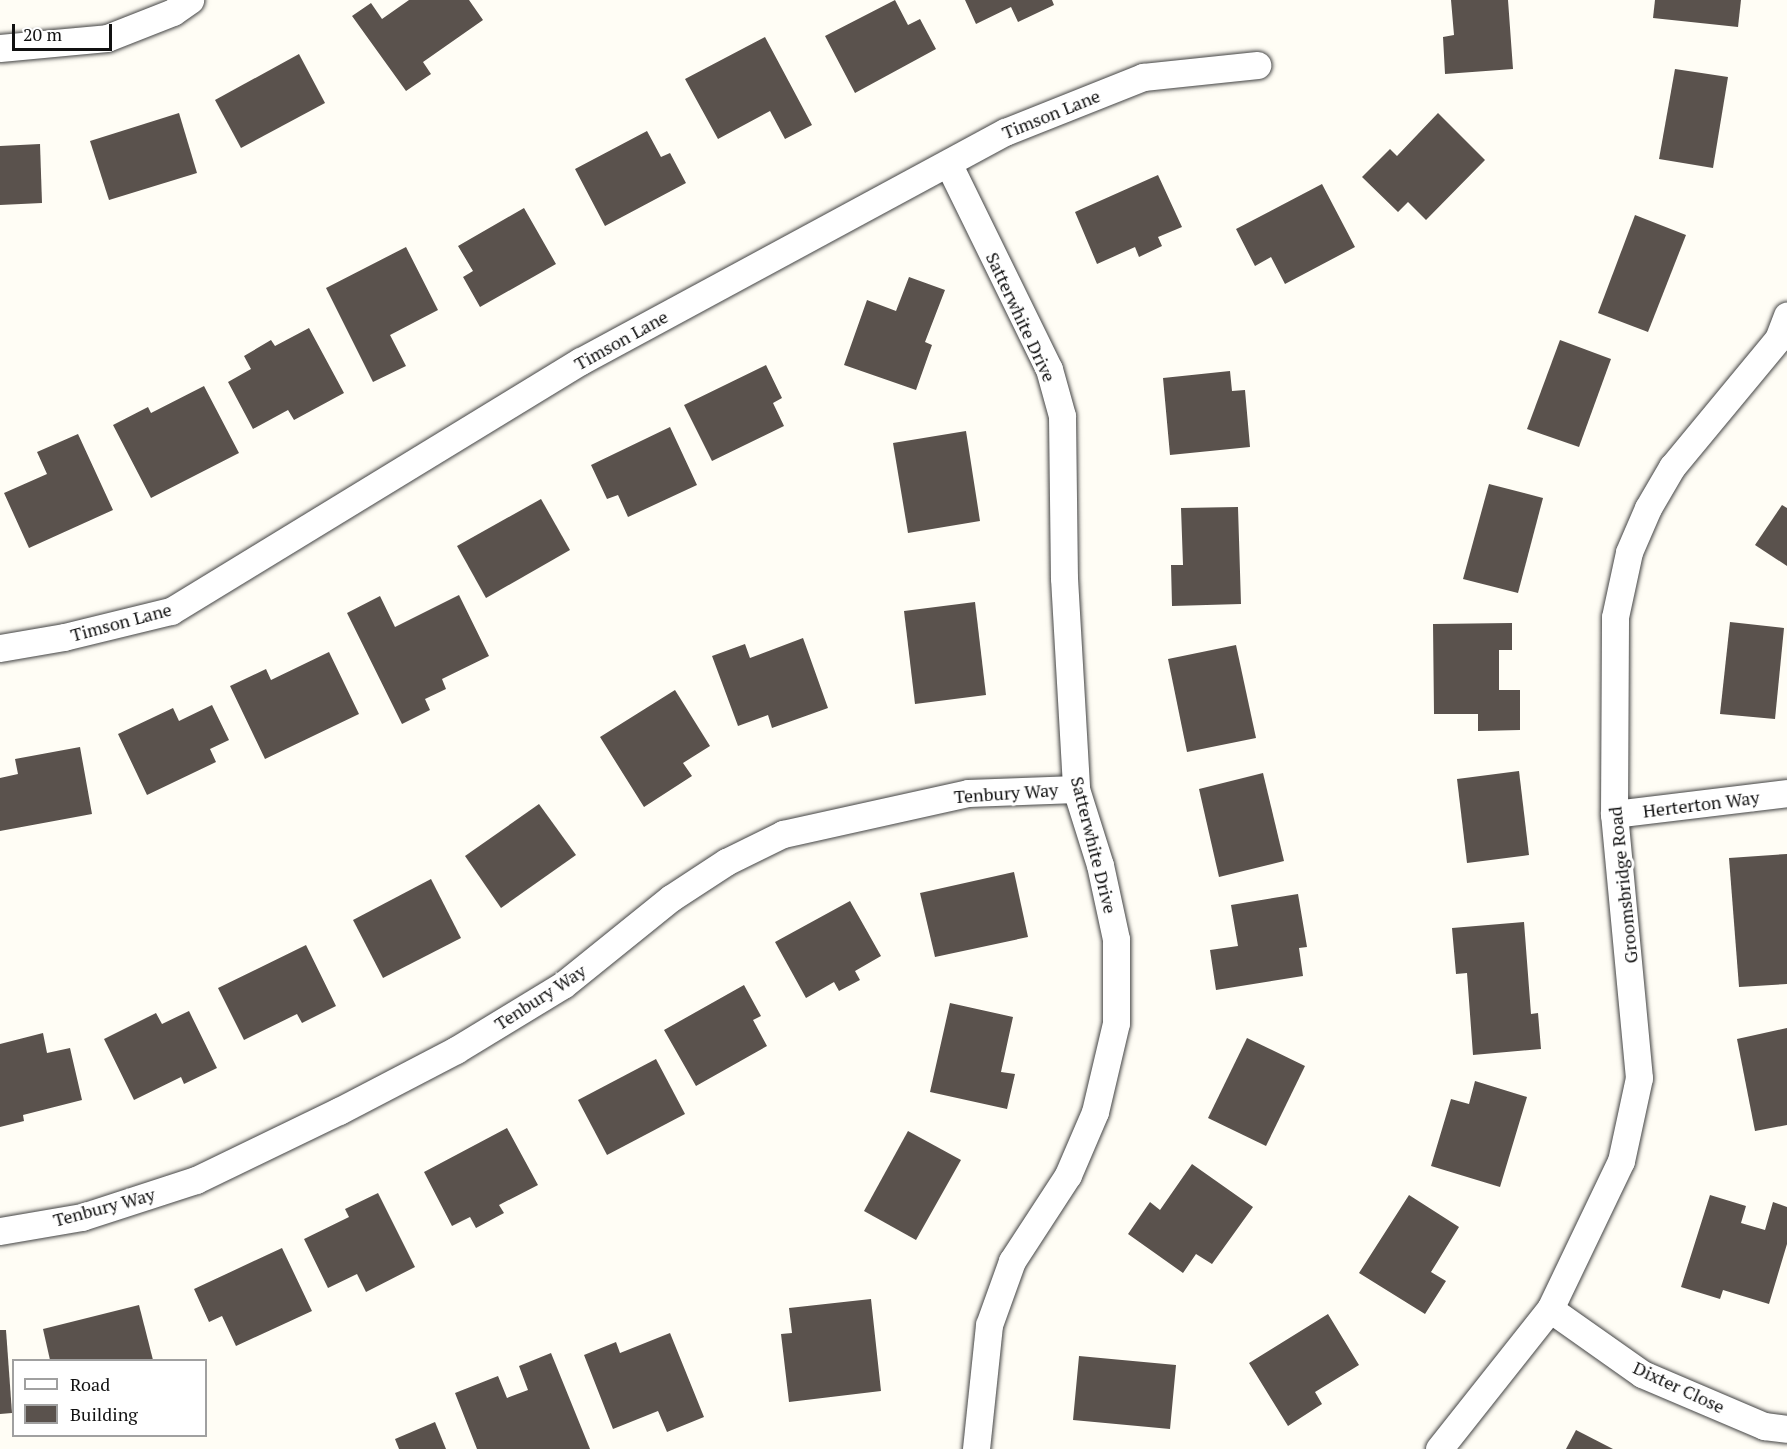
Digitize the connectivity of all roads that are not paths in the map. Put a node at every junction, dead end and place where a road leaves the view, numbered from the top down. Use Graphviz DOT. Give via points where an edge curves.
graph roads {
  1 [pos="190,0"];
  2 [pos="0,48"];
  3 [pos="1257,65"];
  4 [pos="949,165"];
  5 [pos="1787,316"];
  6 [pos="0,648"];
  7 [pos="1076,789"];
  8 [pos="1787,793"];
  9 [pos="1614,814"];
  10 [pos="0,1231"];
  11 [pos="1550,1309"];
  12 [pos="1787,1429"];
  13 [pos="976,1449"];
  14 [pos="1439,1449"];
  1 -- 2 [label="street" via="173,12 107,38"];
  3 -- 4 [label="street, Timson Lane" via="1143,77 1005,132"];
  4 -- 6 [label="street, Timson Lane" via="581,361 171,611"];
  4 -- 7 [label="street, Satterwhite Drive" via="1049,369 1062,416 1064,578"];
  5 -- 9 [label="street, Groomsbridge Road" via="1778,339 1672,467 1629,552 1615,616"];
  7 -- 10 [label="street, Tenbury Way" via="968,793 783,834 726,862 671,898 563,986 456,1050 339,1111 196,1180 82,1217"];
  7 -- 13 [label="street, Satterwhite Drive" via="1100,865 1116,939 1116,1023 1091,1123 1068,1175 1012,1261 989,1325"];
  8 -- 9 [label="street, Herterton Way"];
  9 -- 11 [label="street, Groomsbridge Road" via="1639,1078 1621,1161"];
  11 -- 12 [label="street, Dixter Close" via="1642,1374 1764,1426"];
  11 -- 14 [label="street, Groomsbridge Road"];
}
